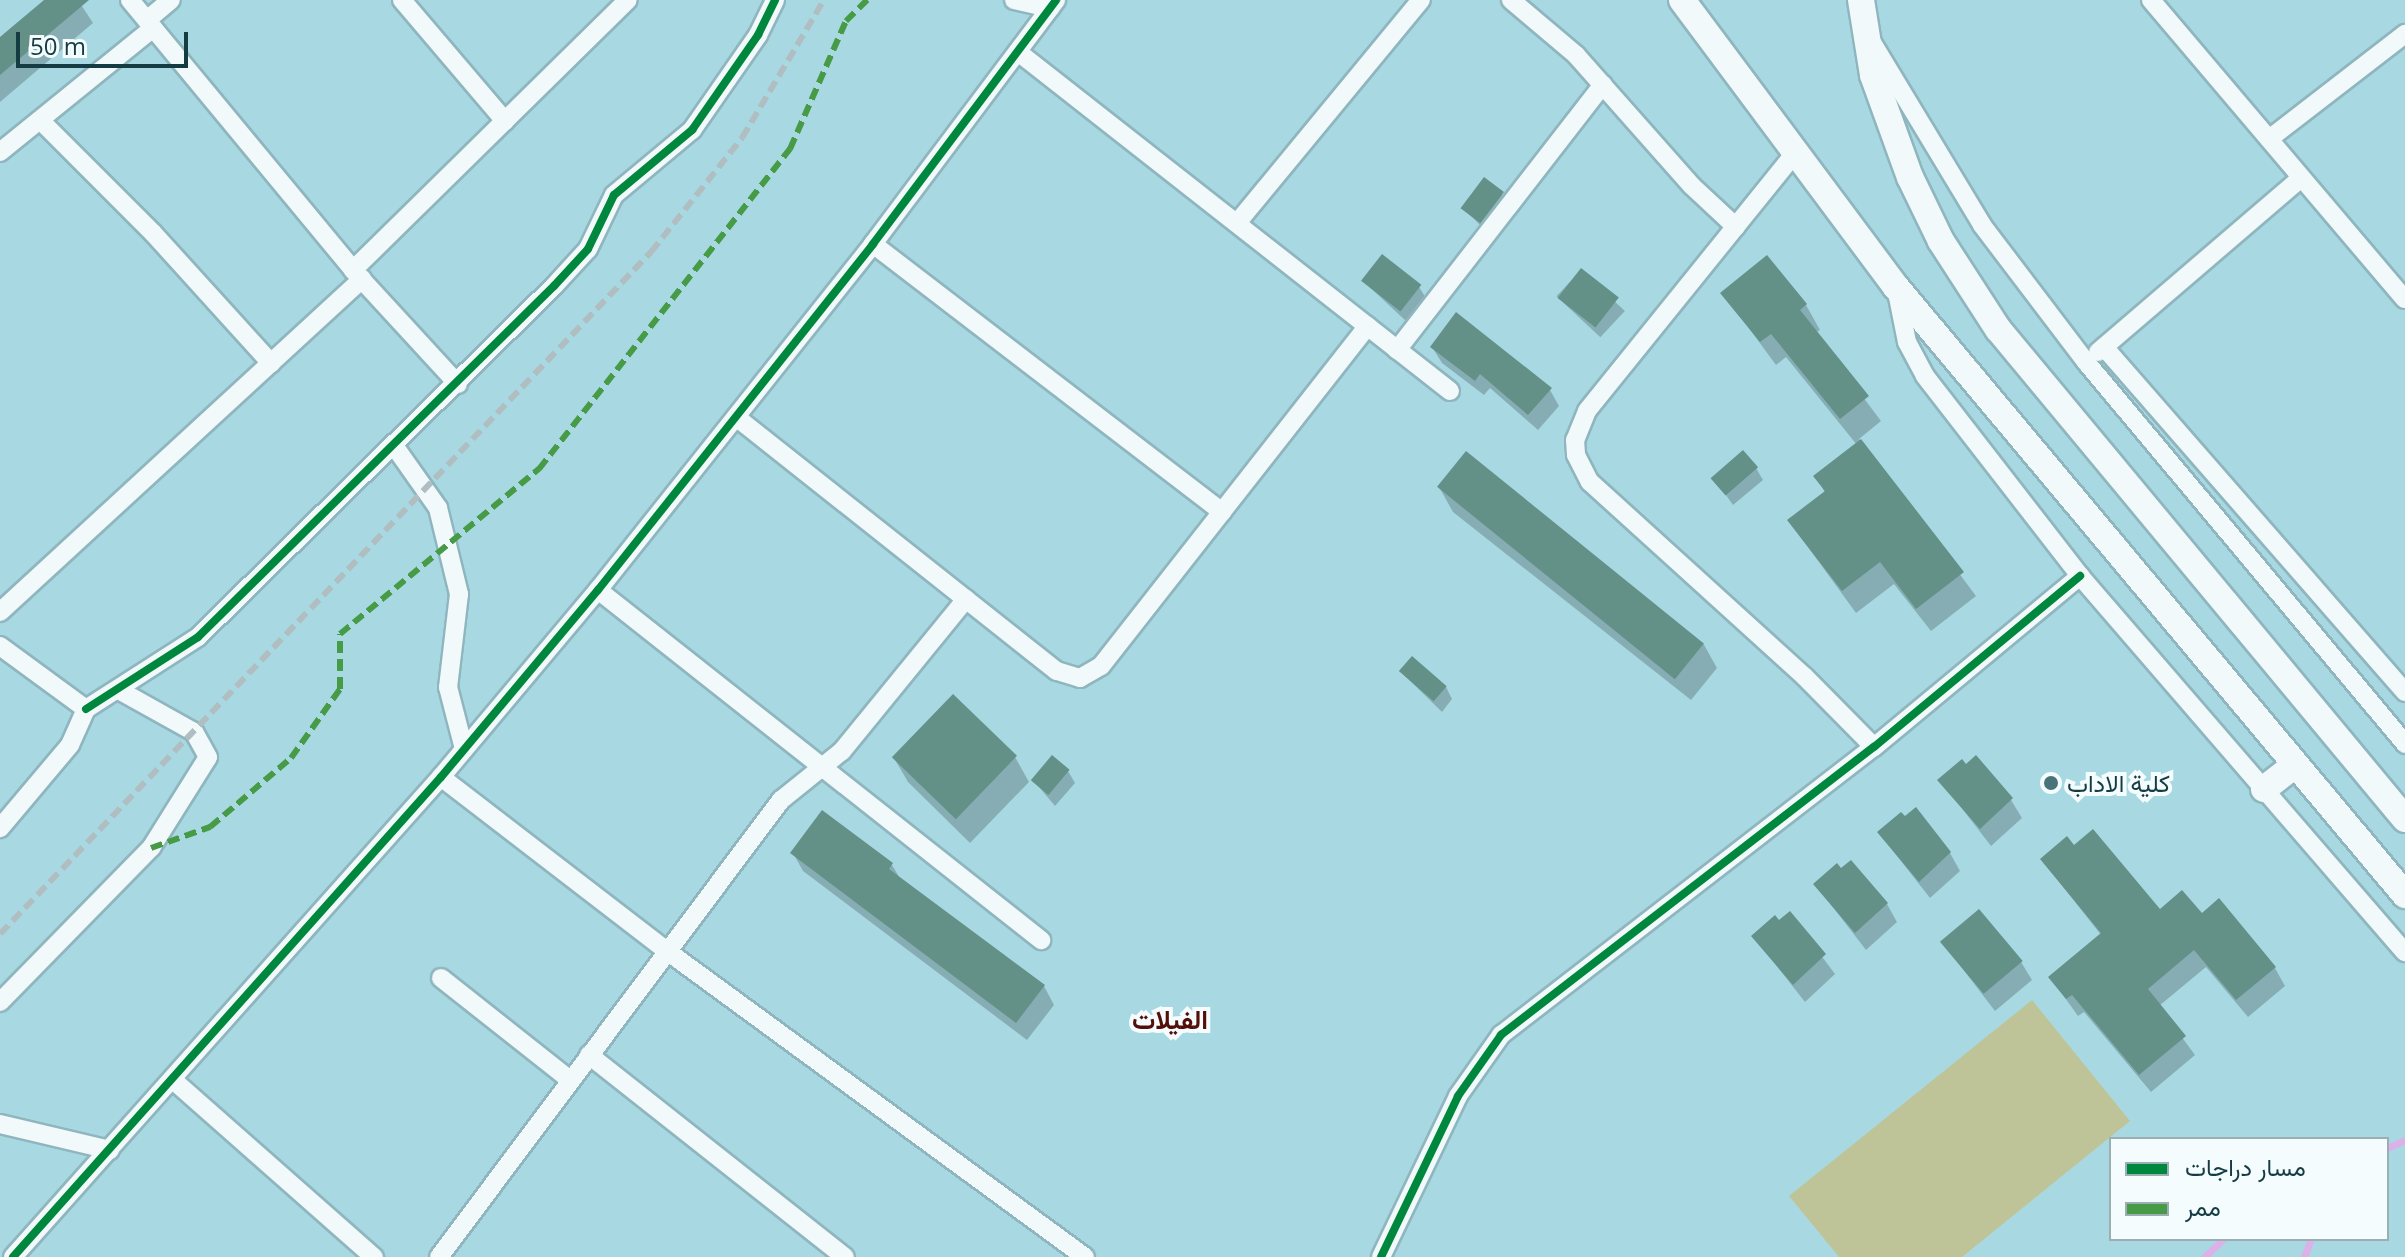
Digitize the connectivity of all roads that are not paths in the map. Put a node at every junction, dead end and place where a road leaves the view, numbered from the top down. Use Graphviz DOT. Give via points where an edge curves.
graph roads {
  1 [pos="130,0"];
  2 [pos="171,0"];
  3 [pos="402,0"];
  4 [pos="628,0"];
  5 [pos="775,0"];
  6 [pos="1014,0"];
  7 [pos="1421,0"];
  8 [pos="1511,0"];
  9 [pos="1682,0"];
  10 [pos="1861,0"];
  11 [pos="2151,0"];
  12 [pos="1053,4"];
  13 [pos="150,24"];
  14 [pos="1865,29"];
  15 [pos="2405,34"];
  16 [pos="1018,52"];
  17 [pos="1603,84"];
  18 [pos="40,120"];
  19 [pos="505,121"];
  20 [pos="2269,139"];
  21 [pos="0,152"];
  22 [pos="1795,153"];
  23 [pos="2301,178"];
  24 [pos="1237,223"];
  25 [pos="1736,227"];
  26 [pos="873,244"];
  27 [pos="358,275"];
  28 [pos="1896,287"];
  29 [pos="2405,299"];
  30 [pos="1368,326"];
  31 [pos="2104,347"];
  32 [pos="1397,350"];
  33 [pos="2086,362"];
  34 [pos="271,363"];
  35 [pos="458,384"];
  36 [pos="1450,391"];
  37 [pos="736,417"];
  38 [pos="395,447"];
  39 [pos="1222,512"];
  40 [pos="2080,576"];
  41 [pos="598,590"];
  42 [pos="966,599"];
  43 [pos="0,612"];
  44 [pos="0,646"];
  45 [pos="119,690"];
  46 [pos="2405,692"];
  47 [pos="86,709"];
  48 [pos="2405,744"];
  49 [pos="1874,747"];
  50 [pos="464,749"];
  51 [pos="2293,766"];
  52 [pos="822,767"];
  53 [pos="441,777"];
  54 [pos="2264,789"];
  55 [pos="2405,819"];
  56 [pos="0,828"];
  57 [pos="2405,895"];
  58 [pos="1041,940"];
  59 [pos="667,951"];
  60 [pos="2405,952"];
  61 [pos="441,978"];
  62 [pos="0,1002"];
  63 [pos="589,1055"];
  64 [pos="173,1080"];
  65 [pos="570,1080"];
  66 [pos="0,1124"];
  67 [pos="110,1150"];
  68 [pos="13,1257"];
  69 [pos="374,1257"];
  70 [pos="439,1257"];
  71 [pos="845,1257"];
  72 [pos="1085,1257"];
  73 [pos="1381,1257"];
  1 -- 13 [label="street"];
  2 -- 13 [label="street"];
  3 -- 19 [label="street"];
  4 -- 19 [label="street"];
  5 -- 35 [label="street" via="758,35 692,130 614,195 588,249"];
  6 -- 12 [label="street"];
  7 -- 24 [label="street"];
  8 -- 17 [label="street"];
  9 -- 22 [label="main road"];
  10 -- 14 [label="main road"];
  11 -- 20 [label="street"];
  12 -- 16 [label="street"];
  13 -- 18 [label="street"];
  13 -- 27 [label="street"];
  14 -- 33 [label="street" via="1940,163"];
  14 -- 55 [label="main road" via="1873,75 1910,177 1941,241 1998,329"];
  15 -- 20 [label="street"];
  16 -- 24 [label="street"];
  16 -- 26 [label="street"];
  17 -- 25 [label="street" via="1692,186"];
  17 -- 32 [label="street"];
  18 -- 21 [label="street"];
  18 -- 34 [label="street" via="153,233"];
  19 -- 27 [label="street"];
  20 -- 23 [label="street"];
  22 -- 25 [label="street"];
  22 -- 28 [label="main road"];
  23 -- 29 [label="street"];
  23 -- 31 [label="street"];
  24 -- 30 [label="street"];
  25 -- 49 [label="street" via="1587,411 1575,440 1576,455 1590,482 1805,677"];
  26 -- 37 [label="street"];
  26 -- 39 [label="street"];
  27 -- 34 [label="street"];
  27 -- 35 [label="street"];
  28 -- 40 [label="street" via="1904,333 1925,376"];
  28 -- 51 [label="main road"];
  30 -- 32 [label="street"];
  30 -- 39 [label="street"];
  31 -- 33 [label="street"];
  31 -- 46 [label="street"];
  32 -- 36 [label="street"];
  33 -- 48 [label="street"];
  34 -- 43 [label="street"];
  35 -- 38 [label="street"];
  37 -- 41 [label="street"];
  37 -- 42 [label="street"];
  38 -- 45 [label="street" via="198,637"];
  38 -- 50 [label="street" via="438,508 459,594 448,687"];
  39 -- 42 [label="street" via="1091,675 1069,677 1057,671"];
  40 -- 49 [label="street"];
  40 -- 54 [label="street"];
  41 -- 50 [label="street"];
  41 -- 52 [label="street"];
  42 -- 52 [label="street" via="842,751"];
  44 -- 47 [label="street"];
  45 -- 47 [label="street"];
  45 -- 62 [label="street" via="194,732 208,757 151,848"];
  47 -- 56 [label="street" via="70,745"];
  49 -- 73 [label="street" via="1501,1035 1458,1096"];
  50 -- 53 [label="street"];
  51 -- 54 [label="main road"];
  51 -- 57 [label="main road"];
  52 -- 58 [label="street"];
  52 -- 59 [label="street" via="781,800"];
  53 -- 59 [label="street"];
  53 -- 64 [label="street"];
  54 -- 60 [label="street"];
  59 -- 63 [label="street"];
  59 -- 72 [label="street"];
  61 -- 65 [label="street"];
  63 -- 65 [label="street"];
  63 -- 71 [label="street"];
  64 -- 67 [label="street"];
  64 -- 69 [label="street"];
  65 -- 70 [label="street"];
  66 -- 67 [label="street"];
  67 -- 68 [label="street"];
}
